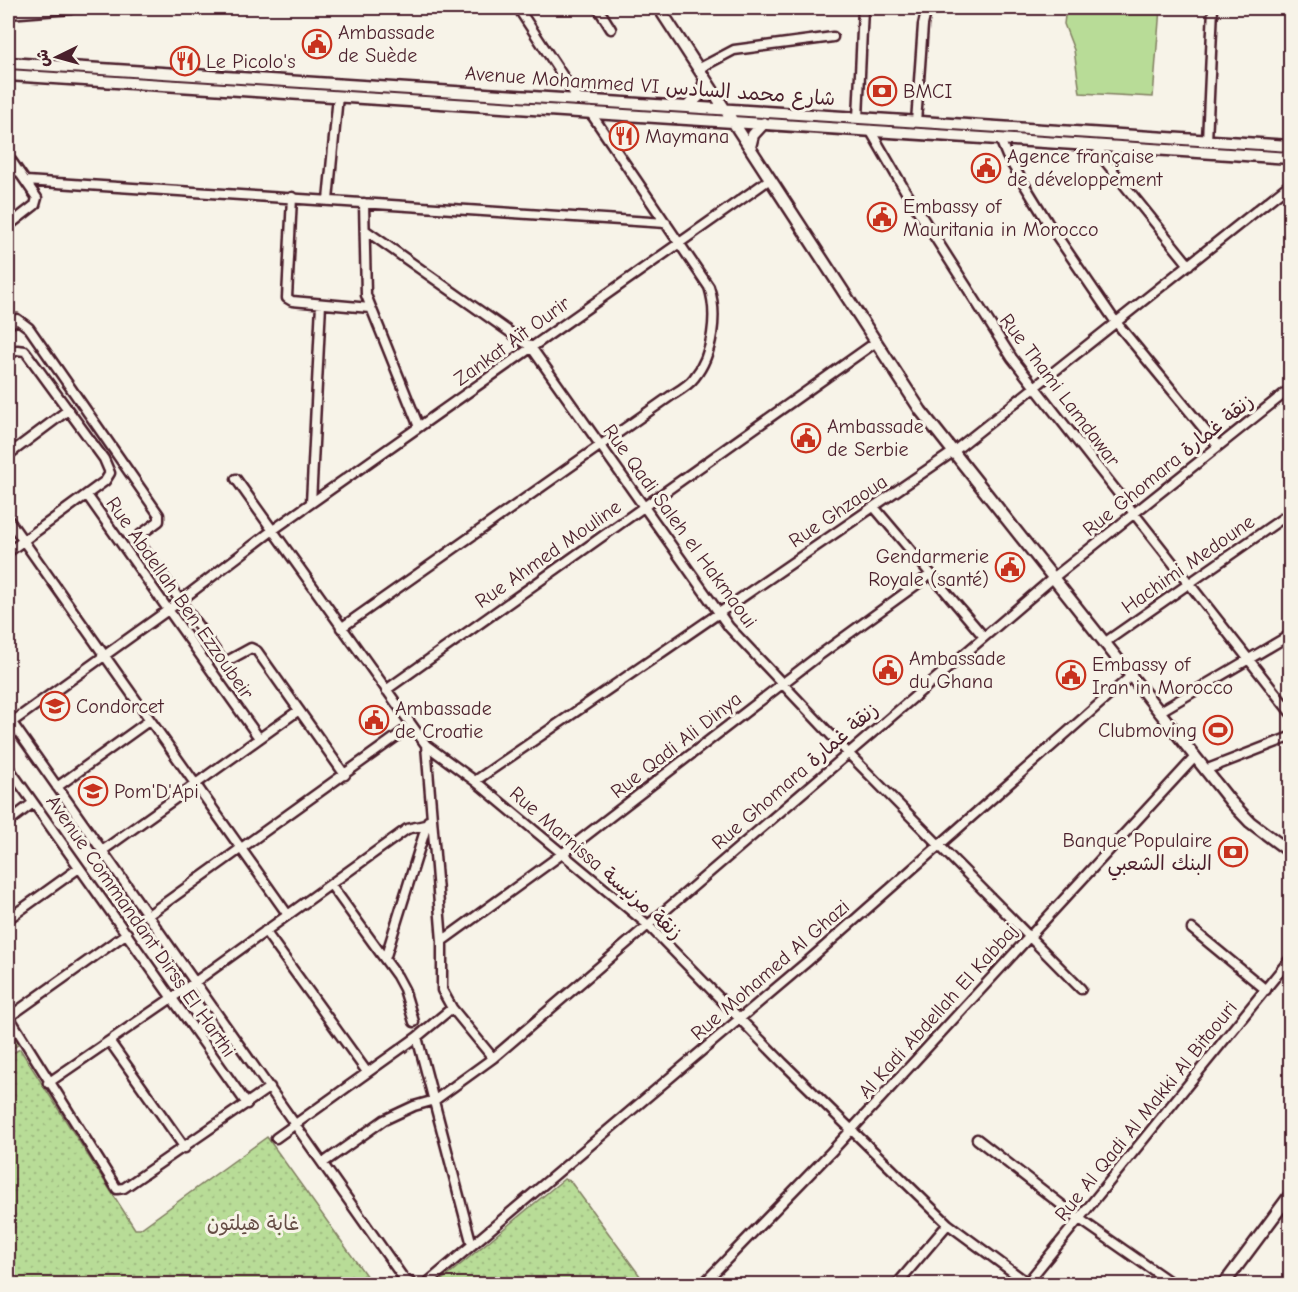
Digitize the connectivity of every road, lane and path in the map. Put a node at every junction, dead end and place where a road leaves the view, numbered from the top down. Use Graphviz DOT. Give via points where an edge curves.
graph roads {
  1 [pos="31,8"];
  2 [pos="72,8"];
  3 [pos="518,8"];
  4 [pos="598,8"];
  5 [pos="659,8"];
  6 [pos="863,8"];
  7 [pos="927,8"];
  8 [pos="1213,8"];
  9 [pos="8,11"];
  10 [pos="611,29"];
  11 [pos="832,37"];
  12 [pos="8,63"];
  13 [pos="698,69"];
  14 [pos="8,75"];
  15 [pos="705,81"];
  16 [pos="338,96"];
  17 [pos="578,99"];
  18 [pos="688,106"];
  19 [pos="724,109"];
  20 [pos="590,112"];
  21 [pos="858,118"];
  22 [pos="732,121"];
  23 [pos="916,122"];
  24 [pos="764,123"];
  25 [pos="870,130"];
  26 [pos="1000,139"];
  27 [pos="1207,141"];
  28 [pos="1096,146"];
  29 [pos="1290,146"];
  30 [pos="750,147"];
  31 [pos="8,156"];
  32 [pos="1290,158"];
  33 [pos="770,179"];
  34 [pos="26,181"];
  35 [pos="1290,184"];
  36 [pos="292,197"];
  37 [pos="328,200"];
  38 [pos="364,203"];
  39 [pos="666,223"];
  40 [pos="8,226"];
  41 [pos="365,230"];
  42 [pos="680,242"];
  43 [pos="1189,265"];
  44 [pos="321,304"];
  45 [pos="370,308"];
  46 [pos="1115,321"];
  47 [pos="8,325"];
  48 [pos="876,342"];
  49 [pos="531,347"];
  50 [pos="8,355"];
  51 [pos="1035,386"];
  52 [pos="1290,389"];
  53 [pos="68,410"];
  54 [pos="419,427"];
  55 [pos="600,445"];
  56 [pos="1218,446"];
  57 [pos="953,452"];
  58 [pos="8,455"];
  59 [pos="236,479"];
  60 [pos="87,495"];
  61 [pos="311,503"];
  62 [pos="643,507"];
  63 [pos="874,507"];
  64 [pos="1134,513"];
  65 [pos="1290,513"];
  66 [pos="8,519"];
  67 [pos="273,530"];
  68 [pos="23,540"];
  69 [pos="8,552"];
  70 [pos="931,574"];
  71 [pos="1053,578"];
  72 [pos="1189,583"];
  73 [pos="181,600"];
  74 [pos="168,610"];
  75 [pos="717,613"];
  76 [pos="341,628"];
  77 [pos="1290,635"];
  78 [pos="984,637"];
  79 [pos="1104,643"];
  80 [pos="104,655"];
  81 [pos="1250,659"];
  82 [pos="1131,676"];
  83 [pos="784,684"];
  84 [pos="386,690"];
  85 [pos="299,710"];
  86 [pos="1159,712"];
  87 [pos="1290,712"];
  88 [pos="150,720"];
  89 [pos="9,721"];
  90 [pos="411,726"];
  91 [pos="1290,737"];
  92 [pos="259,738"];
  93 [pos="426,745"];
  94 [pos="848,753"];
  95 [pos="1195,757"];
  96 [pos="8,766"];
  97 [pos="1205,770"];
  98 [pos="345,775"];
  99 [pos="475,781"];
  100 [pos="194,783"];
  101 [pos="57,788"];
  102 [pos="33,803"];
  103 [pos="431,816"];
  104 [pos="8,822"];
  105 [pos="425,825"];
  106 [pos="940,846"];
  107 [pos="242,849"];
  108 [pos="102,851"];
  109 [pos="1290,852"];
  110 [pos="562,854"];
  111 [pos="79,868"];
  112 [pos="331,885"];
  113 [pos="288,915"];
  114 [pos="147,916"];
  115 [pos="8,919"];
  116 [pos="648,924"];
  117 [pos="1192,929"];
  118 [pos="265,931"];
  119 [pos="127,933"];
  120 [pos="1028,935"];
  121 [pos="442,941"];
  122 [pos="385,959"];
  123 [pos="1290,959"];
  124 [pos="195,982"];
  125 [pos="1081,989"];
  126 [pos="1266,990"];
  127 [pos="172,998"];
  128 [pos="452,1008"];
  129 [pos="8,1016"];
  130 [pos="740,1018"];
  131 [pos="414,1023"];
  132 [pos="417,1037"];
  133 [pos="110,1042"];
  134 [pos="493,1058"];
  135 [pos="366,1072"];
  136 [pos="48,1083"];
  137 [pos="270,1087"];
  138 [pos="435,1101"];
  139 [pos="247,1104"];
  140 [pos="295,1123"];
  141 [pos="851,1130"];
  142 [pos="276,1138"];
  143 [pos="976,1139"];
  144 [pos="185,1148"];
  145 [pos="323,1163"];
  146 [pos="1290,1195"];
  147 [pos="1081,1220"];
  148 [pos="948,1224"];
  149 [pos="472,1245"];
  150 [pos="413,1284"];
  151 [pos="426,1284"];
  152 [pos="703,1284"];
  153 [pos="897,1284"];
  154 [pos="1028,1284"];
  155 [pos="1173,1284"];
  156 [pos="1224,1284"];
  1 -- 2 [label="main road"];
  1 -- 9 [label="main road"];
  3 -- 17 [label="street"];
  4 -- 10 [label="street"];
  5 -- 13 [label="main road"];
  6 -- 21 [label="street"];
  7 -- 23 [label="street"];
  8 -- 27 [label="street"];
  11 -- 13 [label="street" via="734,50"];
  12 -- 17 [label="main road, Avenue Mohammed VI شارع محمد السادس"];
  13 -- 15 [label="main road"];
  14 -- 16 [label="main road, Avenue Mohammed VI شارع محمد السادس"];
  15 -- 18 [label="main road" via="701,93"];
  15 -- 19 [label="main road"];
  16 -- 20 [label="main road, Avenue Mohammed VI شارع محمد السادس"];
  16 -- 37 [label="street"];
  17 -- 18 [label="main road, Avenue Mohammed VI شارع محمد السادس"];
  18 -- 19 [label="main road, Avenue Mohammed VI شارع محمد السادس"];
  19 -- 21 [label="main road, Avenue Mohammed VI شارع محمد السادس"];
  19 -- 22 [label="main road"];
  20 -- 22 [label="main road, Avenue Mohammed VI شارع محمد السادس"];
  20 -- 39 [label="street"];
  21 -- 23 [label="main road, Avenue Mohammed VI شارع محمد السادس"];
  22 -- 24 [label="main road, Avenue Mohammed VI شارع محمد السادس"];
  22 -- 30 [label="main road"];
  23 -- 27 [label="main road, Avenue Mohammed VI شارع محمد السادس"];
  24 -- 25 [label="main road, Avenue Mohammed VI شارع محمد السادس"];
  24 -- 30 [label="main road" via="753,135"];
  25 -- 26 [label="main road, Avenue Mohammed VI شارع محمد السادس"];
  25 -- 51 [label="street, Rue Thami Lamdawar" via="994,332"];
  26 -- 28 [label="main road, Avenue Mohammed VI شارع محمد السادس"];
  26 -- 46 [label="street" via="1048,223"];
  27 -- 29 [label="main road, Avenue Mohammed VI شارع محمد السادس"];
  28 -- 32 [label="main road, Avenue Mohammed VI شارع محمد السادس"];
  28 -- 43 [label="street"];
  30 -- 33 [label="main road"];
  31 -- 34 [label="street"];
  33 -- 42 [label="street, Zankat Aït Ourir"];
  33 -- 48 [label="main road"];
  34 -- 36 [label="street"];
  34 -- 40 [label="street" via="37,195 36,203"];
  35 -- 43 [label="street, Rue Ghzaoua"];
  36 -- 37 [label="street"];
  36 -- 44 [label="street" via="286,294 292,301"];
  37 -- 38 [label="street"];
  38 -- 39 [label="street"];
  38 -- 41 [label="street"];
  39 -- 42 [label="street"];
  41 -- 45 [label="street" via="364,278"];
  41 -- 49 [label="street, Rue Qadi Saleh el Hakmaoui"];
  42 -- 49 [label="street, Zankat Aït Ourir"];
  42 -- 55 [label="street" via="712,295 707,351 694,378"];
  43 -- 46 [label="street, Rue Ghzaoua"];
  44 -- 45 [label="street"];
  44 -- 61 [label="street"];
  45 -- 54 [label="street"];
  46 -- 51 [label="street, Rue Ghzaoua"];
  46 -- 56 [label="street"];
  47 -- 73 [label="street, Rue Abdellah Ben Ezzoubeir" via="24,321 159,515 159,521 140,535 139,542"];
  48 -- 57 [label="main road"];
  48 -- 62 [label="street, Rue Ahmed Mouline"];
  49 -- 54 [label="street, Zankat Aït Ourir"];
  49 -- 55 [label="street, Rue Qadi Saleh el Hakmaoui"];
  50 -- 53 [label="street, Rue Abdellah Ben Ezzoubeir" via="25,351"];
  51 -- 57 [label="street, Rue Ghzaoua"];
  51 -- 64 [label="street, Rue Thami Lamdawar"];
  52 -- 56 [label="street, Rue Ghomara زنقة غمارة"];
  53 -- 58 [label="street"];
  53 -- 60 [label="street, Rue Abdellah Ben Ezzoubeir" via="109,467 105,481"];
  54 -- 61 [label="street, Zankat Aït Ourir"];
  55 -- 62 [label="street, Rue Qadi Saleh el Hakmaoui"];
  55 -- 76 [label="street"];
  56 -- 64 [label="street, Rue Ghomara زنقة غمارة"];
  57 -- 63 [label="street, Rue Ghzaoua"];
  57 -- 71 [label="main road"];
  59 -- 67 [label="street, Rue Marnissa زنقة مرنيسة"];
  60 -- 68 [label="street"];
  60 -- 74 [label="street, Rue Abdellah Ben Ezzoubeir"];
  61 -- 67 [label="street, Zankat Aït Ourir"];
  62 -- 75 [label="street, Rue Qadi Saleh el Hakmaoui"];
  62 -- 84 [label="street, Rue Ahmed Mouline"];
  63 -- 70 [label="street"];
  63 -- 75 [label="street, Rue Ghzaoua"];
  64 -- 71 [label="street, Rue Ghomara زنقة غمارة"];
  64 -- 72 [label="street, Rue Thami Lamdawar"];
  65 -- 72 [label="street, Hachimi Medoune"];
  66 -- 68 [label="street"];
  67 -- 73 [label="street, Zankat Aït Ourir"];
  67 -- 76 [label="street, Rue Marnissa زنقة مرنيسة"];
  68 -- 69 [label="street"];
  68 -- 80 [label="street"];
  70 -- 78 [label="street"];
  70 -- 83 [label="street, Rue Qadi Ali Dinya"];
  71 -- 78 [label="street, Rue Ghomara زنقة غمارة"];
  71 -- 79 [label="main road"];
  72 -- 79 [label="street, Hachimi Medoune"];
  72 -- 81 [label="street, Rue Thami Lamdawar"];
  73 -- 74 [label="street, Zankat Aït Ourir"];
  73 -- 85 [label="street, Rue Abdellah Ben Ezzoubeir" via="222,660 254,649"];
  74 -- 80 [label="street, Zankat Aït Ourir"];
  74 -- 92 [label="street, Rue Abdellah Ben Ezzoubeir"];
  75 -- 83 [label="street, Rue Qadi Saleh el Hakmaoui"];
  75 -- 99 [label="street, Rue Ghzaoua"];
  76 -- 84 [label="street, Rue Marnissa زنقة مرنيسة"];
  77 -- 81 [label="street"];
  78 -- 94 [label="street, Rue Ghomara زنقة غمارة"];
  79 -- 82 [label="main road"];
  80 -- 88 [label="street"];
  80 -- 89 [label="street, Zankat Aït Ourir"];
  81 -- 86 [label="street"];
  81 -- 87 [label="street, Rue Thami Lamdawar"];
  82 -- 86 [label="main road"];
  82 -- 106 [label="street, Rue Mohamed Al Ghazi"];
  83 -- 94 [label="street, Rue Qadi Saleh el Hakmaoui"];
  83 -- 110 [label="street, Rue Qadi Ali Dinya"];
  84 -- 90 [label="street, Rue Marnissa زنقة مرنيسة"];
  85 -- 92 [label="street"];
  85 -- 98 [label="street, Rue Abdellah Ben Ezzoubeir"];
  86 -- 95 [label="main road"];
  88 -- 100 [label="street"];
  88 -- 101 [label="street"];
  89 -- 101 [label="street"];
  90 -- 93 [label="street, Rue Marnissa زنقة مرنيسة"];
  90 -- 98 [label="street"];
  91 -- 97 [label="street"];
  92 -- 100 [label="street"];
  93 -- 99 [label="street, Rue Marnissa زنقة مرنيسة"];
  93 -- 103 [label="street"];
  94 -- 106 [label="street, Rue Qadi Saleh el Hakmaoui"];
  94 -- 116 [label="street, Rue Ghomara زنقة غمارة"];
  95 -- 97 [label="main road"];
  95 -- 120 [label="street, Al Kadi Abdellah El Kabbaj"];
  96 -- 102 [label="street, Avenue Commandant Dirss El Harthi"];
  97 -- 109 [label="main road" via="1243,816"];
  98 -- 107 [label="street"];
  99 -- 110 [label="street, Rue Marnissa زنقة مرنيسة"];
  100 -- 107 [label="street"];
  100 -- 108 [label="street"];
  101 -- 108 [label="street"];
  102 -- 104 [label="street"];
  102 -- 111 [label="street, Avenue Commandant Dirss El Harthi"];
  103 -- 105 [label="street"];
  103 -- 121 [label="street"];
  105 -- 112 [label="street" via="407,829"];
  105 -- 122 [label="street"];
  106 -- 120 [label="street, Rue Qadi Saleh el Hakmaoui"];
  106 -- 130 [label="street, Rue Mohamed Al Ghazi"];
  107 -- 113 [label="street"];
  107 -- 114 [label="street"];
  108 -- 114 [label="street"];
  110 -- 116 [label="street, Rue Marnissa زنقة مرنيسة"];
  110 -- 121 [label="street, Rue Qadi Ali Dinya"];
  111 -- 115 [label="street"];
  111 -- 119 [label="street, Avenue Commandant Dirss El Harthi"];
  112 -- 113 [label="street"];
  112 -- 122 [label="street"];
  113 -- 118 [label="street"];
  114 -- 124 [label="street"];
  116 -- 130 [label="street, Rue Marnissa زنقة مرنيسة"];
  116 -- 134 [label="street, Rue Ghomara زنقة غمارة"];
  117 -- 126 [label="street"];
  118 -- 124 [label="street"];
  118 -- 135 [label="street"];
  119 -- 127 [label="street, Avenue Commandant Dirss El Harthi"];
  119 -- 129 [label="street"];
  120 -- 125 [label="street, Rue Qadi Saleh el Hakmaoui"];
  120 -- 141 [label="street, Al Kadi Abdellah El Kabbaj"];
  121 -- 128 [label="street" via="442,990"];
  122 -- 131 [label="street" via="404,989"];
  123 -- 126 [label="street, Rue Al Qadi Al Makki Al Bitaouri"];
  124 -- 127 [label="street"];
  124 -- 137 [label="street"];
  126 -- 147 [label="street, Rue Al Qadi Al Makki Al Bitaouri"];
  127 -- 133 [label="street"];
  127 -- 139 [label="street, Avenue Commandant Dirss El Harthi"];
  128 -- 132 [label="street"];
  128 -- 134 [label="street"];
  129 -- 136 [label="street"];
  130 -- 141 [label="street, Rue Marnissa زنقة مرنيسة"];
  130 -- 149 [label="street, Rue Mohamed Al Ghazi"];
  132 -- 135 [label="street"];
  132 -- 138 [label="street"];
  133 -- 136 [label="street"];
  133 -- 144 [label="street"];
  134 -- 138 [label="street, Rue Ghomara زنقة غمارة"];
  135 -- 140 [label="street"];
  136 -- 144 [label="street" via="114,1187 121,1189"];
  137 -- 139 [label="street"];
  137 -- 140 [label="street"];
  138 -- 145 [label="street, Rue Ghomara زنقة غمارة" via="384,1120"];
  138 -- 149 [label="street"];
  139 -- 144 [label="street"];
  140 -- 142 [label="street"];
  140 -- 145 [label="street"];
  141 -- 148 [label="street, Rue Marnissa زنقة مرنيسة"];
  141 -- 152 [label="street, Al Kadi Abdellah El Kabbaj"];
  143 -- 147 [label="street"];
  145 -- 150 [label="street" via="404,1279"];
  146 -- 156 [label="main road"];
  147 -- 154 [label="street, Rue Al Qadi Al Makki Al Bitaouri"];
  147 -- 155 [label="street"];
  148 -- 153 [label="street"];
  148 -- 154 [label="street, Rue Marnissa زنقة مرنيسة"];
  149 -- 151 [label="street, Rue Mohamed Al Ghazi"];
}
